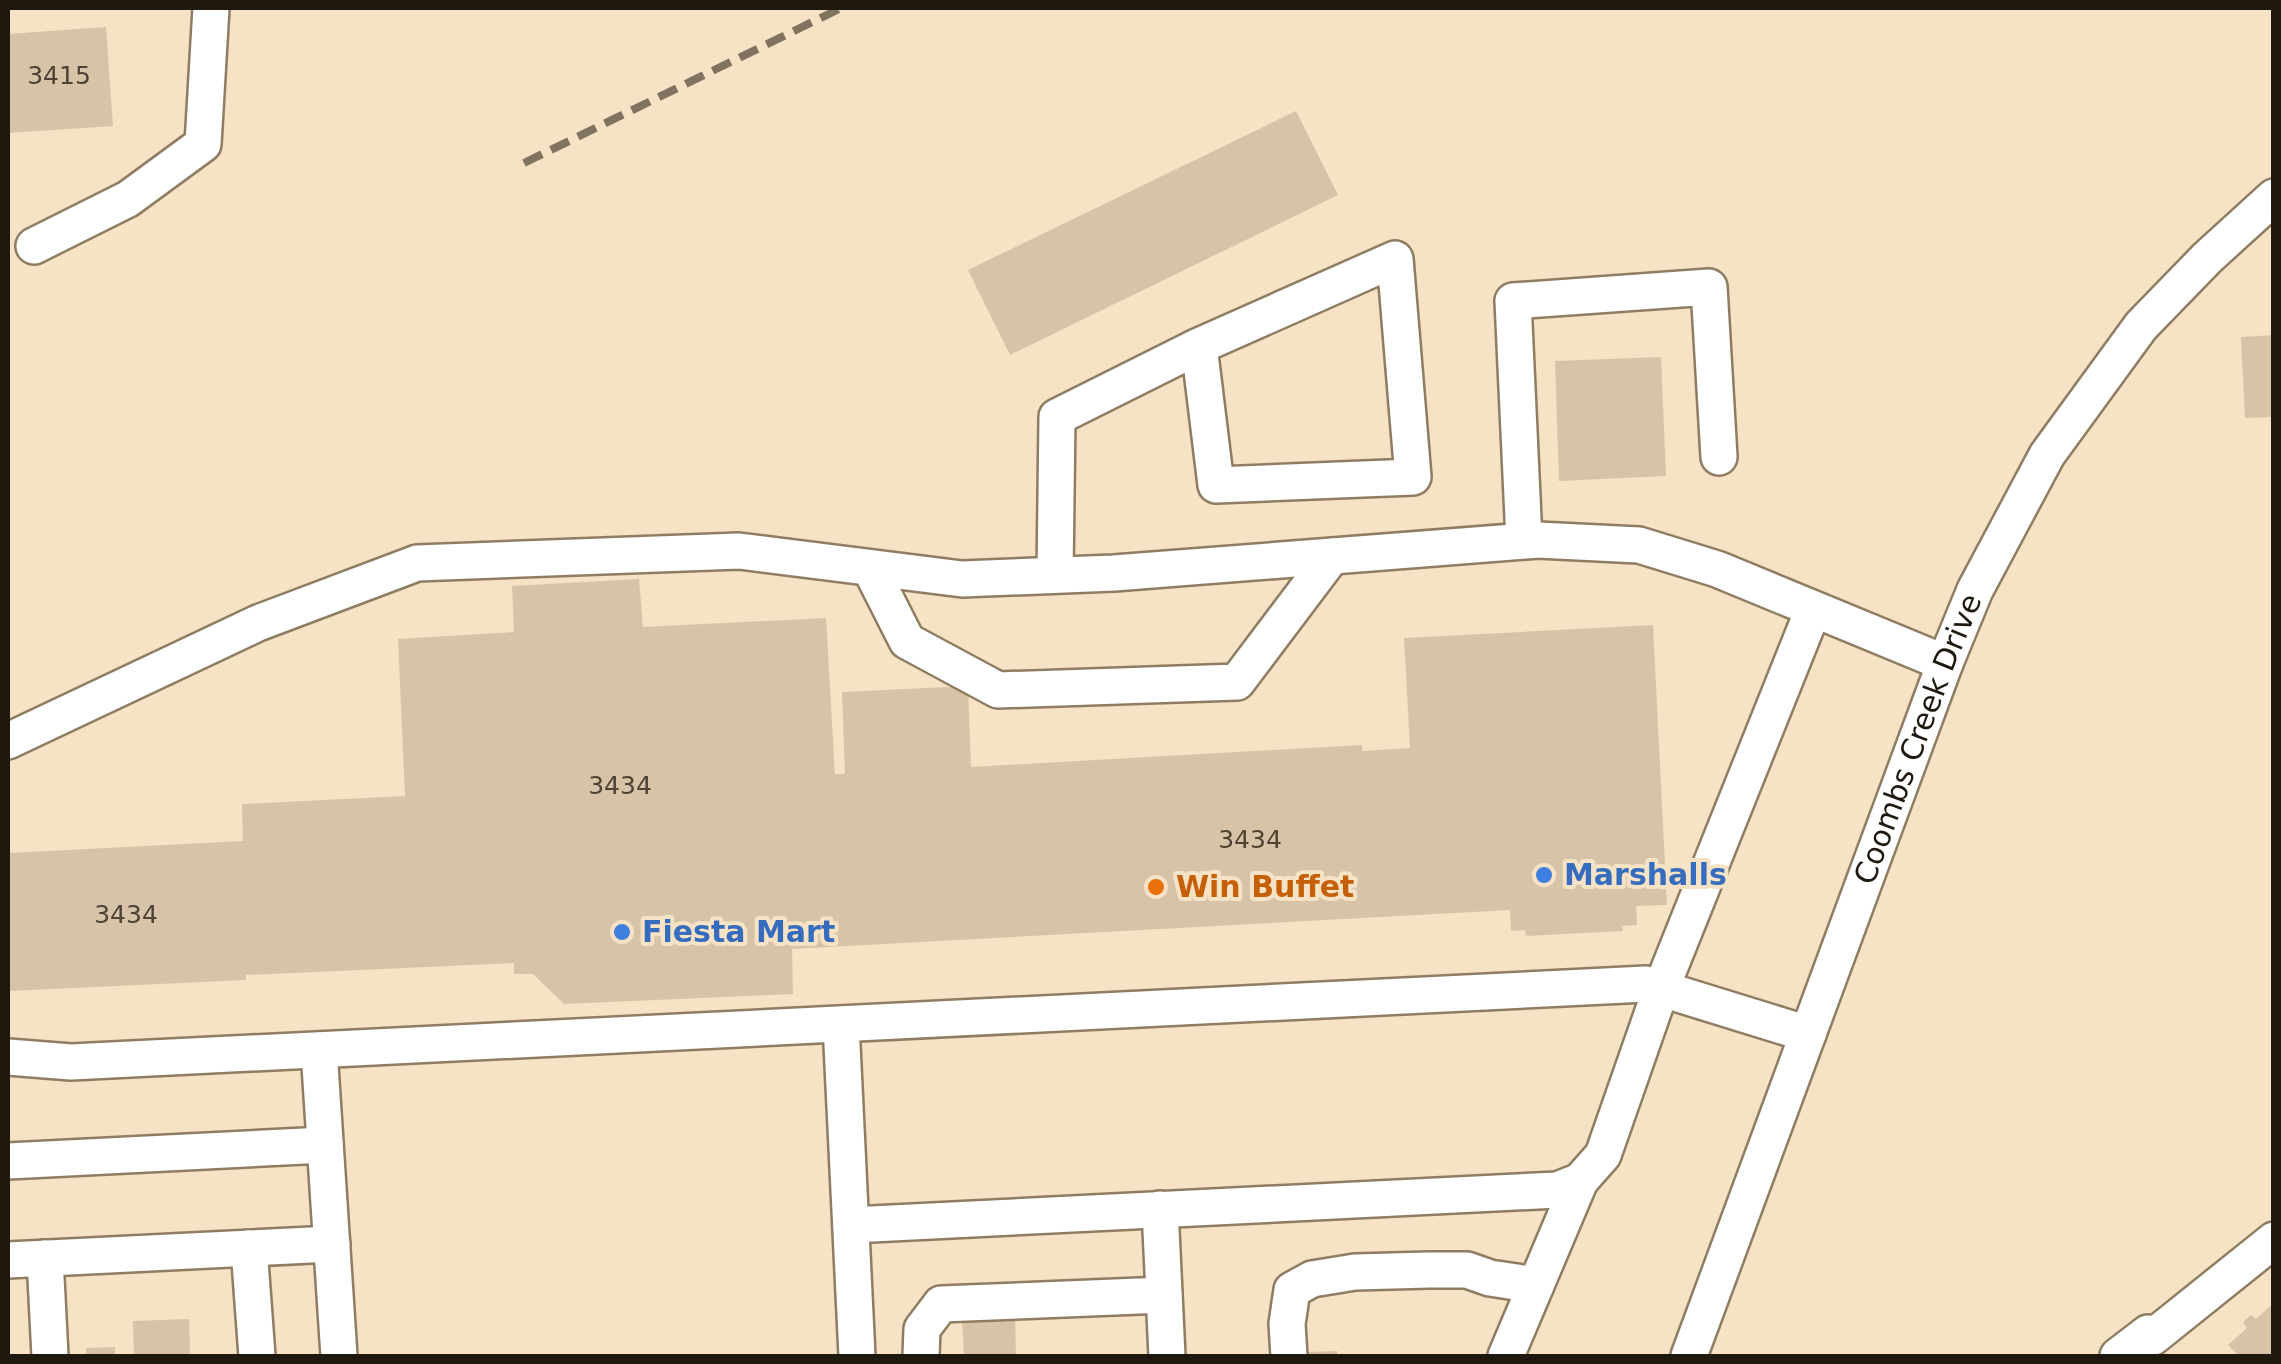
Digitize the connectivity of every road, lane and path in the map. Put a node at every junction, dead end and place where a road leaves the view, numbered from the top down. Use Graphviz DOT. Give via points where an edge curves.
graph roads {
  1 [pos="211,8"];
  2 [pos="2274,197"];
  3 [pos="34,246"];
  4 [pos="1199,346"];
  5 [pos="1718,457"];
  6 [pos="1524,540"];
  7 [pos="1332,556"];
  8 [pos="870,568"];
  9 [pos="1055,575"];
  10 [pos="1813,610"];
  11 [pos="1945,664"];
  12 [pos="8,742"];
  13 [pos="1662,988"];
  14 [pos="842,1024"];
  15 [pos="1808,1034"];
  16 [pos="319,1050"];
  17 [pos="8,1057"];
  18 [pos="326,1145"];
  19 [pos="8,1161"];
  20 [pos="1580,1181"];
  21 [pos="1160,1210"];
  22 [pos="851,1225"];
  23 [pos="2274,1240"];
  24 [pos="332,1244"];
  25 [pos="249,1248"];
  26 [pos="45,1258"];
  27 [pos="8,1260"];
  28 [pos="1536,1285"];
  29 [pos="1164,1295"];
  30 [pos="2161,1347"];
  31 [pos="50,1356"];
  32 [pos="257,1356"];
  33 [pos="339,1356"];
  34 [pos="857,1356"];
  35 [pos="921,1356"];
  36 [pos="1168,1356"];
  37 [pos="1289,1356"];
  38 [pos="1506,1356"];
  39 [pos="1690,1356"];
  40 [pos="2118,1356"];
  1 -- 3 [label="street" via="203,144 128,199"];
  2 -- 11 [label="street, Coombs Creek Drive" via="2142,326 2048,455 1975,590"];
  4 -- 4 [label="street" via="1395,258 1413,477 1216,485"];
  4 -- 9 [label="street" via="1057,417"];
  5 -- 6 [label="street" via="1709,287 1513,300"];
  6 -- 7 [label="street"];
  6 -- 10 [label="street" via="1639,545"];
  7 -- 8 [label="street" via="1237,682 998,690 907,641"];
  7 -- 9 [label="street"];
  8 -- 9 [label="street" via="962,579"];
  8 -- 12 [label="street" via="739,552 416,563 258,623"];
  10 -- 11 [label="street"];
  10 -- 13 [label="street"];
  11 -- 15 [label="street, Coombs Creek Drive"];
  13 -- 14 [label="street"];
  13 -- 15 [label="street"];
  13 -- 20 [label="street" via="1603,1156"];
  14 -- 16 [label="street"];
  14 -- 22 [label="street"];
  15 -- 39 [label="street, Coombs Creek Drive"];
  16 -- 17 [label="street" via="71,1062"];
  16 -- 18 [label="street"];
  18 -- 19 [label="street"];
  18 -- 24 [label="street"];
  20 -- 21 [label="street" via="1558,1190"];
  20 -- 28 [label="street"];
  21 -- 22 [label="street"];
  21 -- 29 [label="street"];
  22 -- 34 [label="street"];
  23 -- 30 [label="street"];
  24 -- 25 [label="street"];
  24 -- 33 [label="street"];
  25 -- 26 [label="street"];
  25 -- 32 [label="street"];
  26 -- 27 [label="street"];
  26 -- 31 [label="street"];
  28 -- 37 [label="street" via="1467,1270 1312,1279 1292,1290"];
  28 -- 38 [label="street"];
  29 -- 35 [label="street" via="941,1304 922,1329"];
  29 -- 36 [label="street"];
  30 -- 40 [label="street" via="2148,1334"];
}
